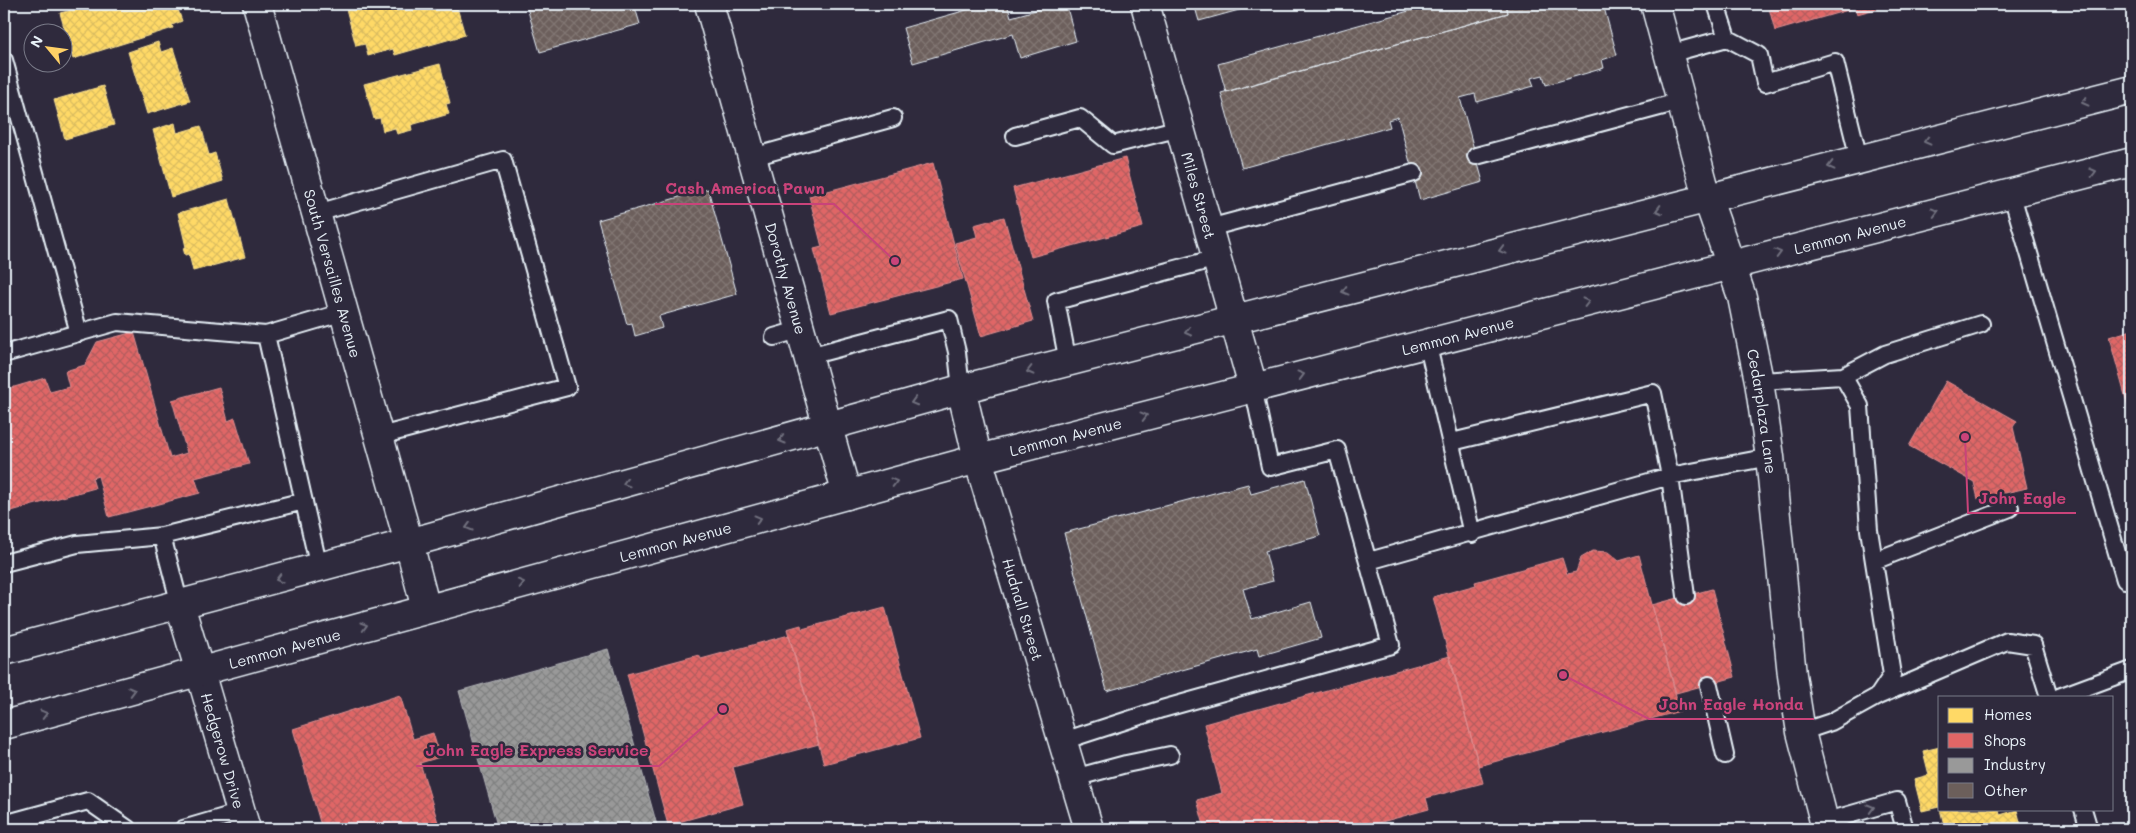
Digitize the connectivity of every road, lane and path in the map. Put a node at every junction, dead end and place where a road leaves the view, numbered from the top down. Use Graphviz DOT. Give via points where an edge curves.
graph roads {
  1 [pos="257,4"];
  2 [pos="709,4"];
  3 [pos="1145,4"];
  4 [pos="1655,4"];
  5 [pos="1716,4"];
  6 [pos="1727,38"];
  7 [pos="1669,54"];
  8 [pos="4,60"];
  9 [pos="2132,90"];
  10 [pos="1682,101"];
  11 [pos="893,118"];
  12 [pos="1180,128"];
  13 [pos="1015,136"];
  14 [pos="1476,156"];
  15 [pos="753,157"];
  16 [pos="1859,159"];
  17 [pos="2132,162"];
  18 [pos="1414,173"];
  19 [pos="2011,192"];
  20 [pos="1707,197"];
  21 [pos="317,213"];
  22 [pos="1209,228"];
  23 [pos="1217,258"];
  24 [pos="1731,265"];
  25 [pos="344,312"];
  26 [pos="1235,320"];
  27 [pos="1981,324"];
  28 [pos="802,329"];
  29 [pos="79,333"];
  30 [pos="266,335"];
  31 [pos="774,337"];
  32 [pos="1427,342"];
  33 [pos="4,354"];
  34 [pos="809,356"];
  35 [pos="1068,362"];
  36 [pos="1843,376"];
  37 [pos="1759,381"];
  38 [pos="1254,387"];
  39 [pos="961,389"];
  40 [pos="829,426"];
  41 [pos="380,436"];
  42 [pos="1452,442"];
  43 [pos="1770,457"];
  44 [pos="978,459"];
  45 [pos="1670,476"];
  46 [pos="847,495"];
  47 [pos="304,501"];
  48 [pos="2010,508"];
  49 [pos="1472,534"];
  50 [pos="162,536"];
  51 [pos="409,544"];
  52 [pos="1368,561"];
  53 [pos="1874,561"];
  54 [pos="4,563"];
  55 [pos="319,568"];
  56 [pos="2125,580"];
  57 [pos="1686,596"];
  58 [pos="180,605"];
  59 [pos="426,609"];
  60 [pos="4,651"];
  61 [pos="2132,670"];
  62 [pos="200,672"];
  63 [pos="1709,684"];
  64 [pos="1878,696"];
  65 [pos="2049,696"];
  66 [pos="2062,696"];
  67 [pos="4,725"];
  68 [pos="1801,732"];
  69 [pos="1063,741"];
  70 [pos="1170,755"];
  71 [pos="1725,756"];
  72 [pos="1074,778"];
  73 [pos="2083,810"];
  74 [pos="243,821"];
  75 [pos="4,824"];
  76 [pos="1825,826"];
  77 [pos="128,829"];
  78 [pos="183,829"];
  79 [pos="1089,829"];
  80 [pos="1905,829"];
  81 [pos="2088,829"];
  1 -- 21 [label="main road, South Versailles Avenue"];
  2 -- 15 [label="main road, Dorothy Avenue"];
  3 -- 12 [label="main road, Miles Street"];
  4 -- 7 [label="main road, Cedarplaza Lane"];
  5 -- 6 [label="lane"];
  6 -- 7 [label="lane"];
  6 -- 16 [label="lane" via="1759,55 1765,83 1835,62"];
  7 -- 10 [label="main road, Cedarplaza Lane"];
  8 -- 29 [label="lane"];
  9 -- 16 [label="main road, one-way"];
  10 -- 14 [label="lane"];
  10 -- 20 [label="main road, Cedarplaza Lane"];
  11 -- 15 [label="lane"];
  12 -- 13 [label="lane" via="1113,145 1080,118"];
  12 -- 22 [label="main road, Miles Street"];
  15 -- 28 [label="main road, Dorothy Avenue"];
  16 -- 20 [label="main road, one-way"];
  19 -- 17 [label="main road, Lemmon Avenue, one-way"];
  18 -- 22 [label="lane"];
  24 -- 19 [label="main road, Lemmon Avenue, one-way"];
  19 -- 56 [label="lane"];
  20 -- 24 [label="main road, Cedarplaza Lane"];
  20 -- 26 [label="main road, one-way"];
  21 -- 25 [label="main road, South Versailles Avenue"];
  21 -- 41 [label="lane" via="502,160 567,387"];
  22 -- 23 [label="main road, Miles Street"];
  23 -- 26 [label="main road, Miles Street"];
  23 -- 35 [label="lane" via="1056,301"];
  32 -- 24 [label="main road, Lemmon Avenue, one-way"];
  24 -- 37 [label="main road, Cedarplaza Lane" via="1742,296"];
  25 -- 30 [label="lane"];
  25 -- 41 [label="main road, South Versailles Avenue"];
  26 -- 35 [label="main road, one-way"];
  26 -- 38 [label="main road, Miles Street"];
  27 -- 36 [label="lane" via="1885,354"];
  28 -- 31 [label="lane"];
  28 -- 34 [label="main road, Dorothy Avenue"];
  29 -- 30 [label="lane" via="117,322"];
  29 -- 33 [label="lane"];
  30 -- 47 [label="lane"];
  38 -- 32 [label="main road, Lemmon Avenue, one-way"];
  32 -- 42 [label="lane"];
  34 -- 39 [label="lane" via="949,319"];
  34 -- 40 [label="main road, Dorothy Avenue"];
  35 -- 39 [label="main road, one-way"];
  36 -- 37 [label="lane"];
  36 -- 53 [label="lane" via="1860,406"];
  37 -- 43 [label="main road, Cedarplaza Lane"];
  44 -- 38 [label="main road, Lemmon Avenue, one-way"];
  38 -- 52 [label="lane" via="1270,467 1337,450"];
  39 -- 40 [label="main road, one-way"];
  39 -- 44 [label="main road, Hudnall Street"];
  40 -- 46 [label="main road, Dorothy Avenue"];
  40 -- 51 [label="main road, one-way"];
  41 -- 51 [label="main road, South Versailles Avenue"];
  42 -- 45 [label="lane" via="1653,393"];
  42 -- 49 [label="lane"];
  43 -- 45 [label="lane"];
  43 -- 68 [label="main road, Cedarplaza Lane"];
  46 -- 44 [label="main road, Lemmon Avenue, one-way"];
  44 -- 69 [label="main road, Hudnall Street"];
  45 -- 49 [label="lane"];
  45 -- 57 [label="lane"];
  59 -- 46 [label="main road, Lemmon Avenue, one-way"];
  47 -- 50 [label="lane"];
  47 -- 55 [label="lane"];
  48 -- 53 [label="lane"];
  49 -- 52 [label="lane"];
  50 -- 54 [label="lane" via="78,544"];
  50 -- 58 [label="lane"];
  51 -- 55 [label="main road"];
  51 -- 59 [label="main road, South Versailles Avenue"];
  52 -- 69 [label="lane" via="1391,646 1162,709"];
  53 -- 64 [label="lane" via="1892,675"];
  55 -- 58 [label="main road, one-way"];
  58 -- 60 [label="main road"];
  58 -- 62 [label="main road, Hedgerow Drive"];
  62 -- 59 [label="main road, Lemmon Avenue, one-way"];
  61 -- 66 [label="lane"];
  67 -- 62 [label="main road, Lemmon Avenue, one-way"];
  62 -- 74 [label="main road, Hedgerow Drive"];
  63 -- 71 [label="lane"];
  64 -- 65 [label="lane" via="2007,641 2033,645"];
  64 -- 68 [label="lane" via="1831,722"];
  68 -- 76 [label="main road, Cedarplaza Lane"];
  69 -- 72 [label="main road, Hudnall Street"];
  70 -- 72 [label="lane"];
  72 -- 79 [label="main road, Hudnall Street"];
  73 -- 81 [label="lane"];
  74 -- 78 [label="lane"];
  75 -- 77 [label="lane" via="88,801"];
  76 -- 80 [label="lane, one-way" via="1897,801"];
}
